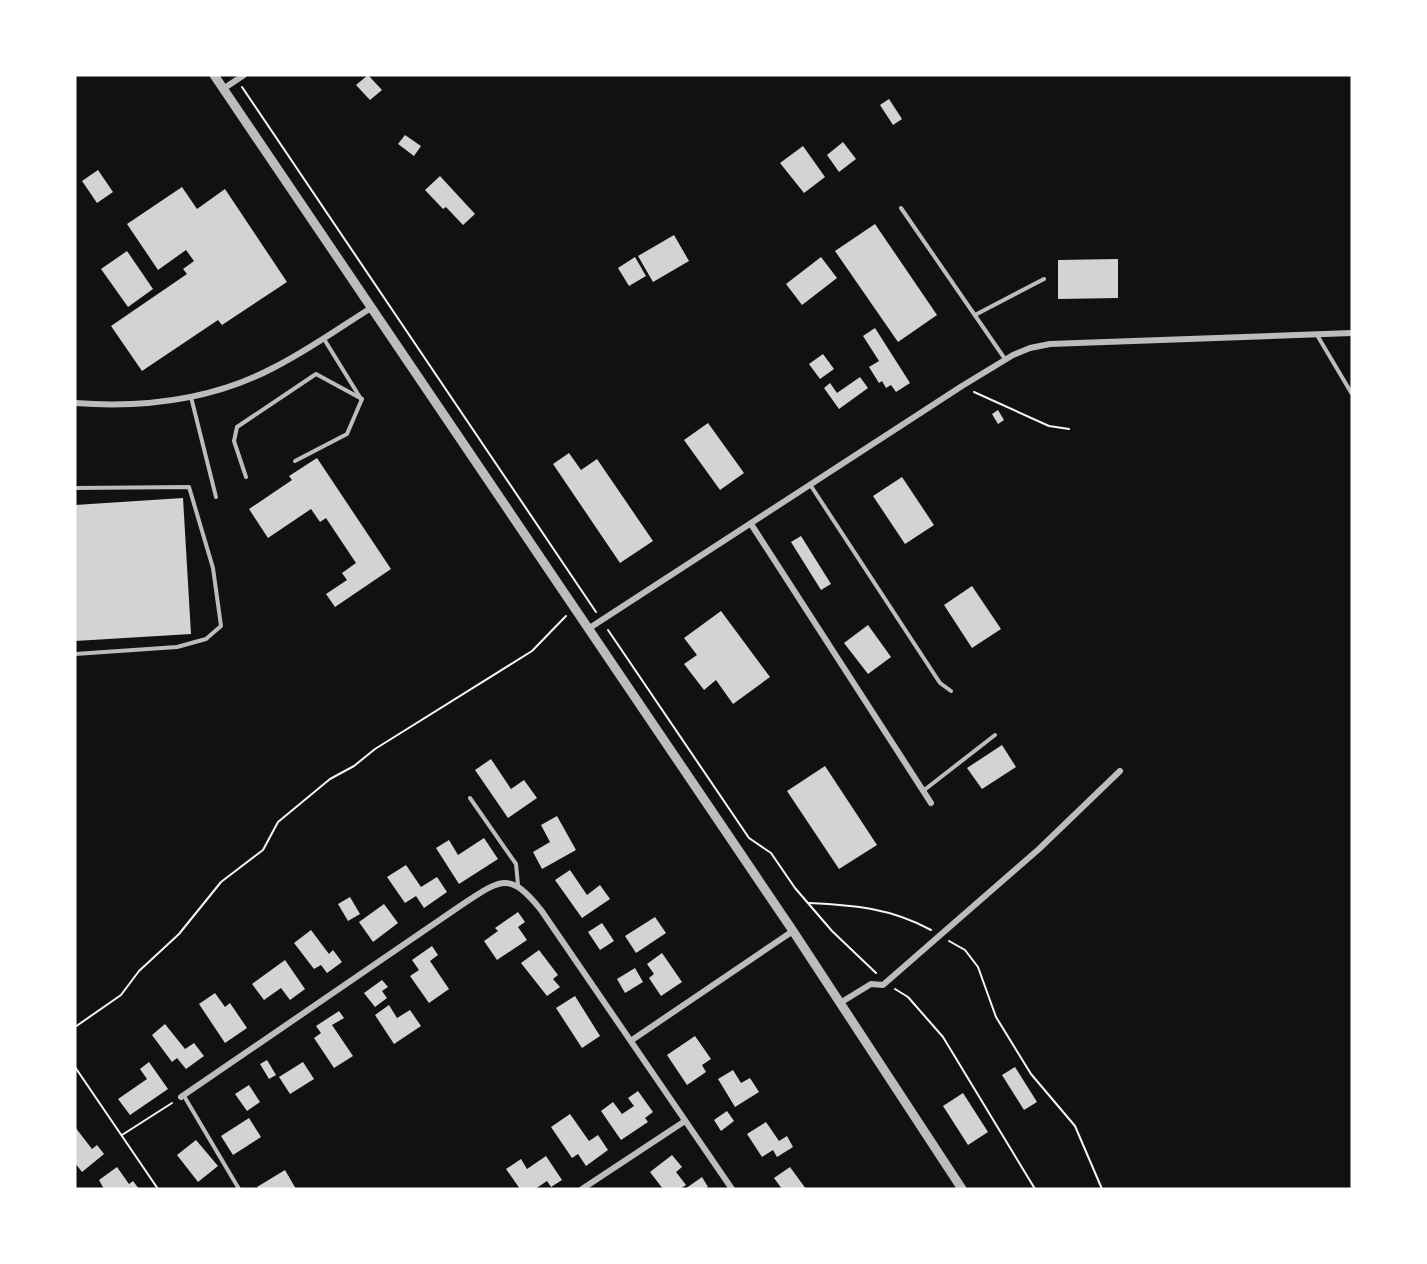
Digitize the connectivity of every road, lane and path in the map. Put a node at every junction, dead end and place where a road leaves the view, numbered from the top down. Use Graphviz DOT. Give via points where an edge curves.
graph roads {
  1 [pos="214,75"];
  2 [pos="244,75"];
  3 [pos="237,80"];
  4 [pos="223,89"];
  5 [pos="901,208"];
  6 [pos="1044,279"];
  7 [pos="371,308"];
  8 [pos="975,315"];
  9 [pos="1352,333"];
  10 [pos="1317,334"];
  11 [pos="324,338"];
  12 [pos="1005,359"];
  13 [pos="962,386"];
  14 [pos="1352,394"];
  15 [pos="191,397"];
  16 [pos="362,399"];
  17 [pos="75,404"];
  18 [pos="1069,429"];
  19 [pos="295,461"];
  20 [pos="246,477"];
  21 [pos="811,486"];
  22 [pos="75,488"];
  23 [pos="216,496"];
  24 [pos="751,524"];
  25 [pos="574,608"];
  26 [pos="602,621"];
  27 [pos="588,629"];
  28 [pos="75,654"];
  29 [pos="951,691"];
  30 [pos="995,735"];
  31 [pos="1120,771"];
  32 [pos="923,791"];
  33 [pos="470,798"];
  34 [pos="931,802"];
  35 [pos="518,885"];
  36 [pos="809,903"];
  37 [pos="793,931"];
  38 [pos="940,935"];
  39 [pos="883,985"];
  40 [pos="840,1004"];
  41 [pos="75,1027"];
  42 [pos="632,1040"];
  43 [pos="75,1067"];
  44 [pos="182,1096"];
  45 [pos="686,1121"];
  46 [pos="122,1135"];
  47 [pos="158,1189"];
  48 [pos="239,1189"];
  49 [pos="582,1189"];
  50 [pos="732,1189"];
  51 [pos="962,1189"];
  52 [pos="1035,1189"];
  53 [pos="1102,1189"];
  1 -- 4 [label="street"];
  2 -- 3 [label="street"];
  3 -- 4 [label="street"];
  3 -- 26 [label="path"];
  4 -- 7 [label="street"];
  5 -- 8 [label="lane"];
  6 -- 8 [label="lane"];
  7 -- 11 [label="street"];
  7 -- 25 [label="street"];
  8 -- 12 [label="lane"];
  9 -- 10 [label="street"];
  10 -- 12 [label="street" via="1050,344"];
  10 -- 14 [label="lane"];
  11 -- 15 [label="street" via="246,381"];
  11 -- 16 [label="lane"];
  12 -- 13 [label="street"];
  13 -- 18 [label="path" via="1049,426"];
  13 -- 21 [label="street"];
  15 -- 17 [label="street" via="128,404"];
  15 -- 23 [label="lane"];
  16 -- 19 [label="lane" via="347,434"];
  16 -- 20 [label="lane" via="315,374 237,427 234,441"];
  21 -- 24 [label="street"];
  21 -- 29 [label="lane" via="940,683"];
  22 -- 28 [label="lane" via="189,487 213,568 221,627 206,639 177,647"];
  24 -- 26 [label="street"];
  24 -- 32 [label="street"];
  25 -- 27 [label="street"];
  25 -- 41 [label="path" via="532,651 330,779 286,815 263,850 220,882 179,934 139,971 121,994"];
  26 -- 27 [label="street"];
  26 -- 36 [label="path" via="749,838 771,853"];
  27 -- 37 [label="street"];
  30 -- 32 [label="lane"];
  31 -- 38 [label="street"];
  32 -- 34 [label="street"];
  33 -- 35 [label="lane" via="516,864"];
  35 -- 42 [label="street" via="541,910"];
  35 -- 44 [label="street" via="507,882 488,888"];
  36 -- 38 [label="path" via="860,905 917,923"];
  36 -- 39 [label="path"];
  37 -- 40 [label="street"];
  37 -- 42 [label="street"];
  38 -- 39 [label="street"];
  38 -- 53 [label="path" via="965,950 978,967 996,1017 1031,1074 1075,1126"];
  39 -- 40 [label="street" via="871,984"];
  39 -- 52 [label="path" via="908,997 930,1020"];
  40 -- 51 [label="street"];
  42 -- 45 [label="street"];
  43 -- 46 [label="path"];
  44 -- 46 [label="path"];
  44 -- 48 [label="lane"];
  45 -- 49 [label="street"];
  45 -- 50 [label="street"];
  46 -- 47 [label="path"];
}
